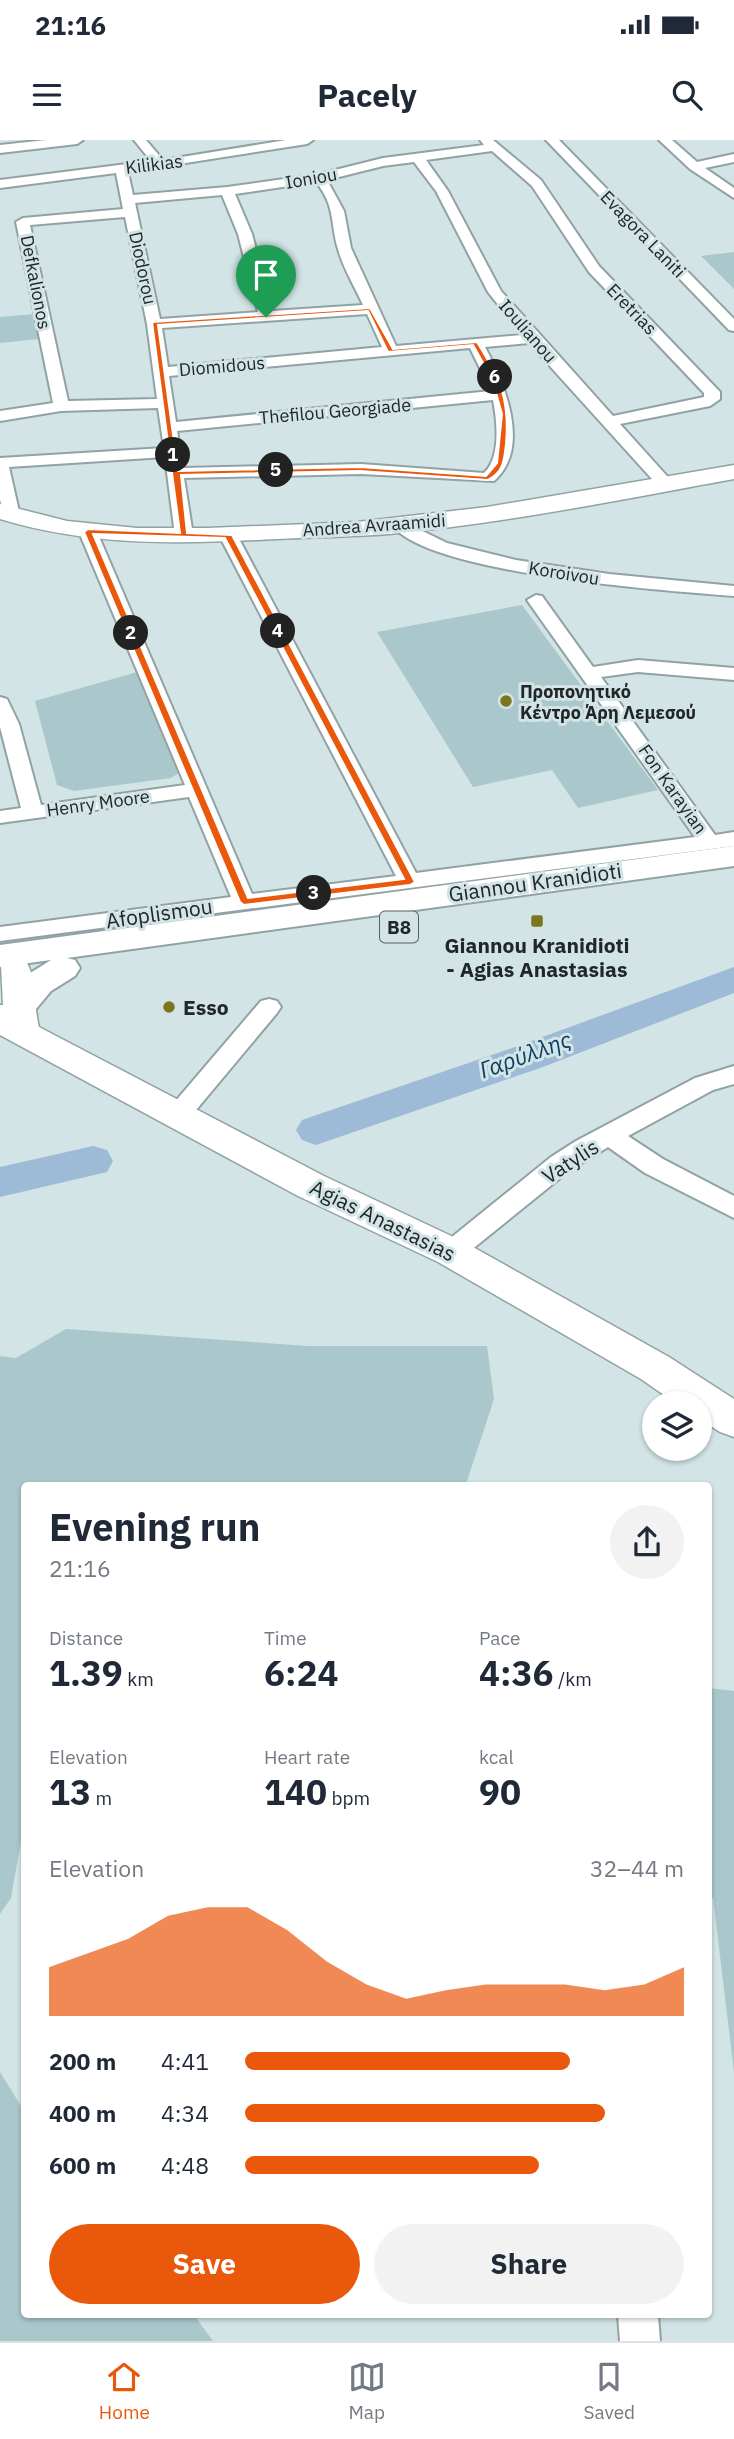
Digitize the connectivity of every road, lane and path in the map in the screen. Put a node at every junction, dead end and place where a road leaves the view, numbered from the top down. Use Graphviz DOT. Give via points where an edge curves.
graph roads {
  1 [pos="77,140"];
  2 [pos="140,140"];
  3 [pos="230,140"];
  4 [pos="307,140"];
  5 [pos="554,140"];
  6 [pos="571,140"];
  7 [pos="665,140"];
  8 [pos="490,144"];
  9 [pos="0,149"];
  10 [pos="240,152"];
  11 [pos="417,158"];
  12 [pos="734,158"];
  13 [pos="160,164"];
  14 [pos="694,166"];
  15 [pos="121,169"];
  16 [pos="319,178"];
  17 [pos="0,184"];
  18 [pos="227,191"];
  19 [pos="734,194"];
  20 [pos="632,202"];
  21 [pos="128,206"];
  22 [pos="370,309"];
  23 [pos="266,317"];
  24 [pos="154,324"];
  25 [pos="734,327"];
  26 [pos="533,338"];
  27 [pos="475,343"];
  28 [pos="391,351"];
  29 [pos="163,372"];
  30 [pos="500,395"];
  31 [pos="165,403"];
  32 [pos="61,406"];
  33 [pos="0,416"];
  34 [pos="611,421"];
  35 [pos="170,427"];
  36 [pos="173,452"];
  37 [pos="0,464"];
  38 [pos="734,472"];
  39 [pos="177,473"];
  40 [pos="667,485"];
  41 [pos="6,514"];
  42 [pos="402,526"];
  43 [pos="88,532"];
  44 [pos="184,535"];
  45 [pos="228,535"];
  46 [pos="734,591"];
  47 [pos="536,600"];
  48 [pos="590,673"];
  49 [pos="734,674"];
  50 [pos="0,704"];
  51 [pos="4,724"];
  52 [pos="196,790"];
  53 [pos="32,811"];
  54 [pos="0,817"];
  55 [pos="734,839"];
  56 [pos="722,849"];
  57 [pos="410,882"];
  58 [pos="734,882"];
  59 [pos="244,902"];
  60 [pos="6,988"];
  61 [pos="269,1007"];
  62 [pos="734,1075"];
  63 [pos="177,1116"];
  64 [pos="610,1136"];
  65 [pos="734,1208"];
  66 [pos="451,1252"];
  67 [pos="734,1420"];
  68 [pos="638,2318"];
  69 [pos="640,2341"];
  1 -- 9 [label="street"];
  2 -- 13 [label="street"];
  3 -- 10 [label="street"];
  4 -- 10 [label="street, Kilikias"];
  5 -- 25 [label="street, Evagora Laniti"];
  6 -- 20 [label="street, Evagora Laniti"];
  7 -- 14 [label="street"];
  8 -- 11 [label="street, Ioniou"];
  8 -- 34 [label="street, Eretrias" via="537,183 603,279 712,392 712,399 705,403"];
  10 -- 13 [label="street, Kilikias"];
  11 -- 16 [label="street, Ioniou"];
  11 -- 26 [label="street, Ioulianou" via="442,191 486,279"];
  12 -- 14 [label="street"];
  13 -- 15 [label="street, Kilikias"];
  14 -- 19 [label="street"];
  15 -- 17 [label="street, Kilikias"];
  15 -- 21 [label="street, Diodorou"];
  16 -- 18 [label="street, Ioniou"];
  16 -- 22 [label="street" via="328,187 344,229 344,247"];
  18 -- 21 [label="street, Ioniou"];
  18 -- 23 [label="street" via="245,234"];
  21 -- 24 [label="street, Diodorou"];
  21 -- 32 [label="street, Defkalionos" via="18,223"];
  22 -- 23 [label="street"];
  22 -- 28 [label="street"];
  23 -- 24 [label="street"];
  24 -- 29 [label="street, Diodorou"];
  26 -- 27 [label="street, Diomidous"];
  26 -- 34 [label="street, Ioulianou"];
  27 -- 28 [label="street, Diomidous"];
  27 -- 30 [label="street"];
  28 -- 29 [label="street, Diomidous"];
  29 -- 31 [label="street, Diodorou"];
  30 -- 35 [label="street, Thefilou Georgiade"];
  30 -- 39 [label="street" via="505,414 500,463 488,478 360,469"];
  31 -- 32 [label="street"];
  31 -- 35 [label="street, Diodorou"];
  32 -- 33 [label="street"];
  34 -- 40 [label="street, Ioulianou"];
  35 -- 36 [label="street, Diodorou"];
  36 -- 37 [label="street"];
  36 -- 39 [label="street, Diodorou"];
  37 -- 41 [label="street"];
  38 -- 40 [label="street, Andrea Avraamidi"];
  39 -- 44 [label="street, Diodorou"];
  40 -- 42 [label="street, Andrea Avraamidi"];
  41 -- 43 [label="street, Andrea Avraamidi"];
  42 -- 45 [label="street, Andrea Avraamidi"];
  42 -- 46 [label="street, Koroivou" via="413,536 444,548 530,569"];
  43 -- 44 [label="street, Andrea Avraamidi"];
  43 -- 52 [label="street"];
  44 -- 45 [label="street, Andrea Avraamidi"];
  45 -- 57 [label="street"];
  47 -- 48 [label="street, Fon Karayian"];
  48 -- 49 [label="street" via="638,666"];
  48 -- 56 [label="street, Fon Karayian"];
  50 -- 51 [label="street"];
  51 -- 53 [label="street"];
  52 -- 53 [label="street, Henry Moore"];
  52 -- 59 [label="street"];
  53 -- 54 [label="street, Henry Moore"];
  55 -- 56 [label="street, Afoplismou"];
  56 -- 57 [label="street, Afoplismou"];
  56 -- 60 [label="main road, Giannou Kranidioti / B8"];
  57 -- 59 [label="street, Afoplismou"];
  58 -- 60 [label="main road, Giannou Kranidioti / B8" via="63,968 40,984"];
  59 -- 60 [label="street, Afoplismou"];
  60 -- 63 [label="street, Agias Anastasias"];
  61 -- 63 [label="street"];
  62 -- 64 [label="street" via="694,1089"];
  63 -- 66 [label="street, Agias Anastasias"];
  64 -- 65 [label="street, Vatylis" via="654,1166"];
  64 -- 66 [label="street, Vatylis" via="561,1164"];
  66 -- 67 [label="street, Agias Anastasias" via="655,1368"];
  68 -- 69 [label="street"];
}
